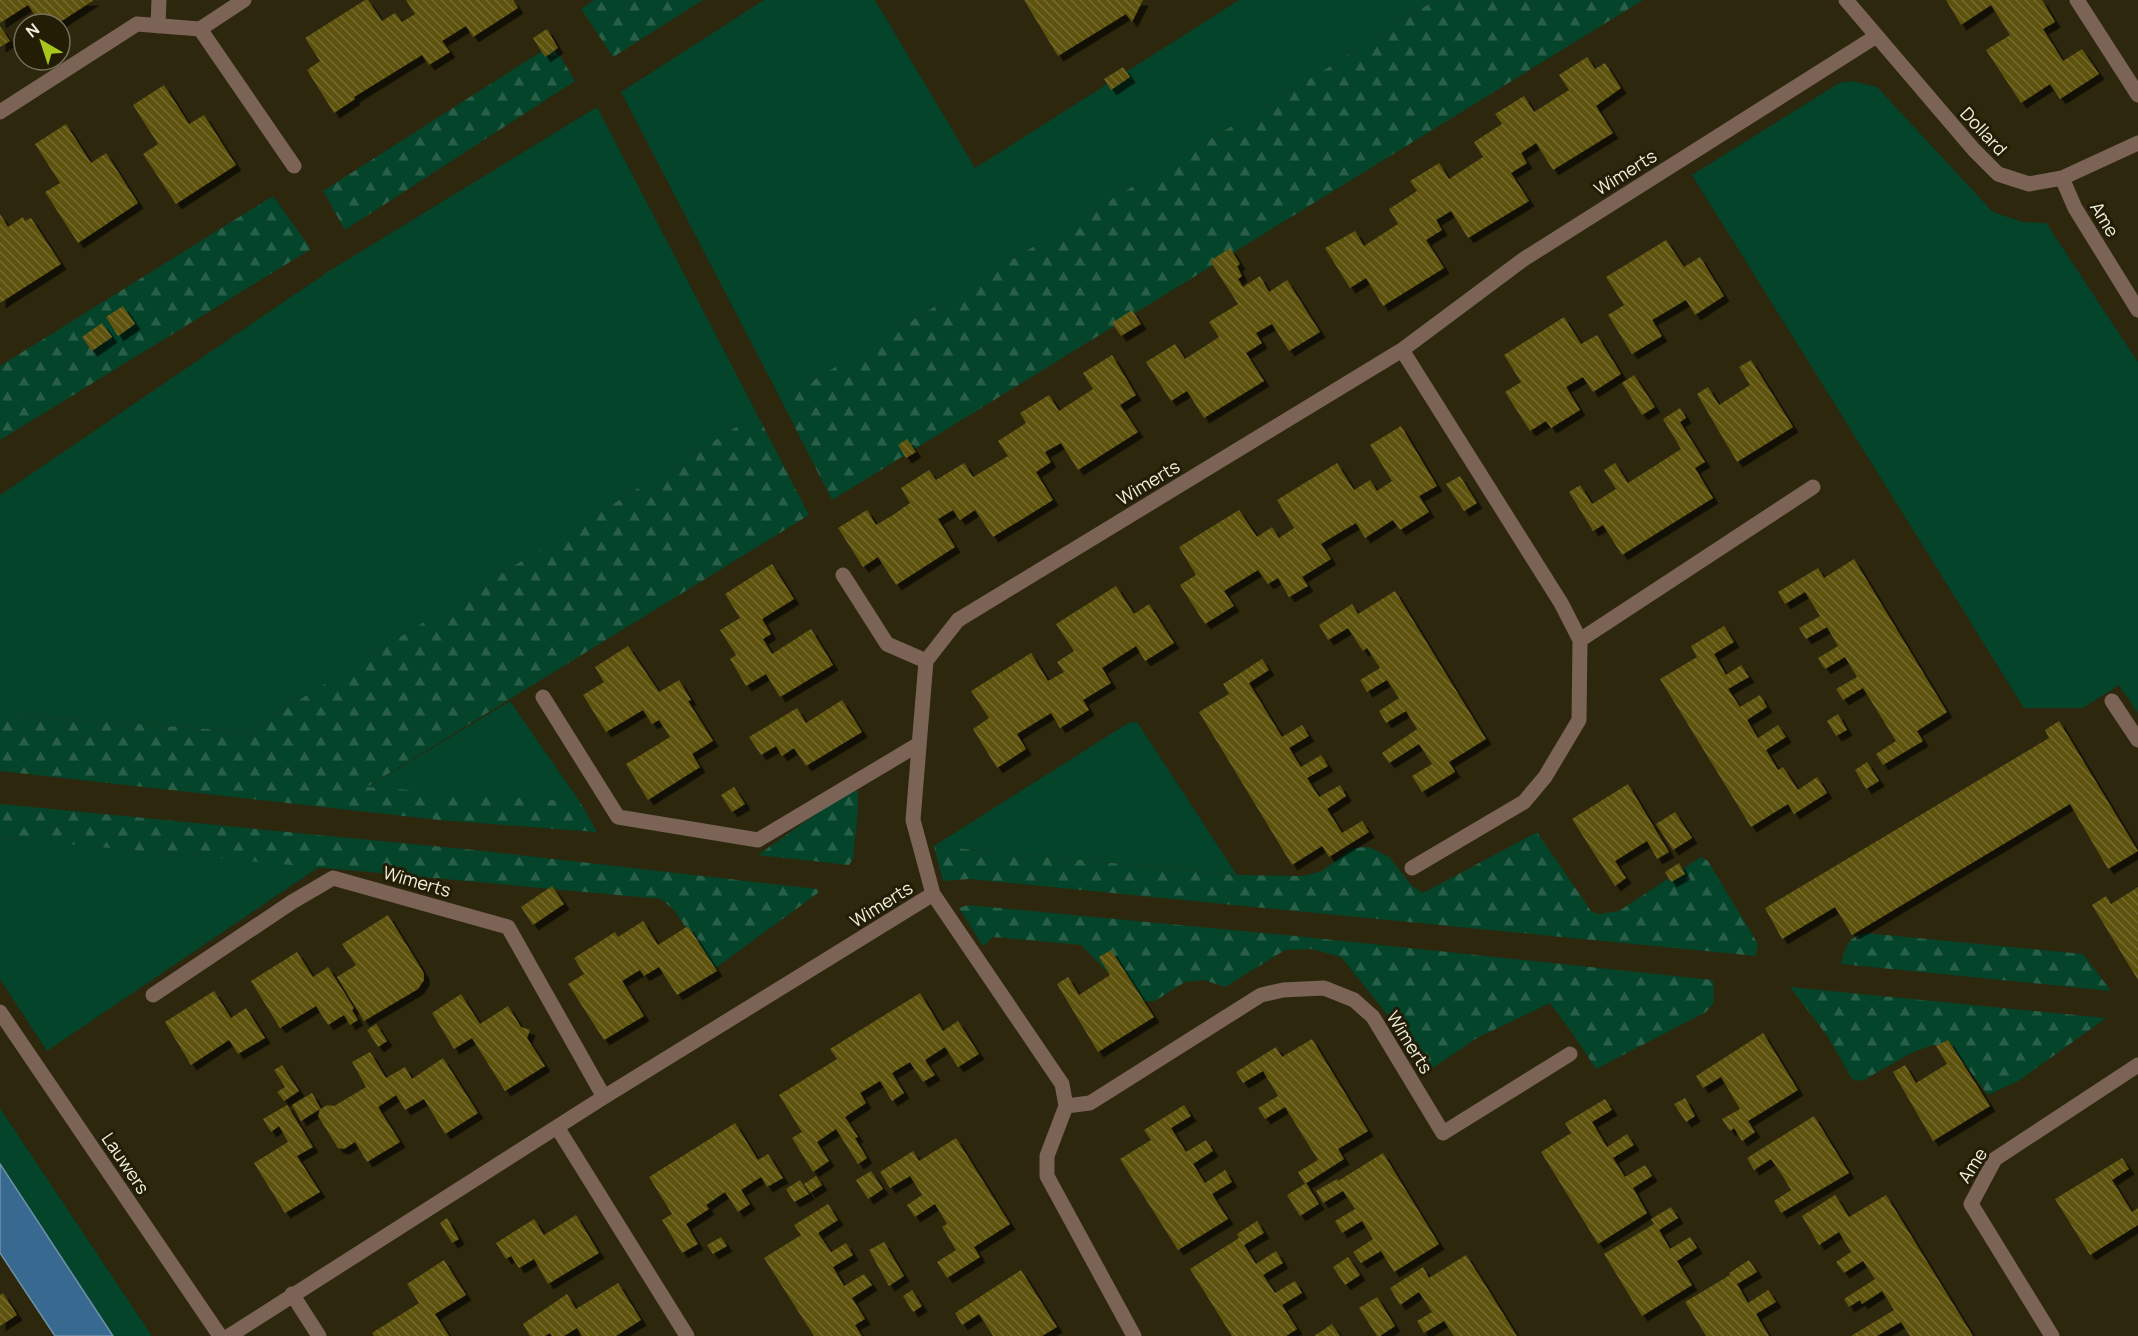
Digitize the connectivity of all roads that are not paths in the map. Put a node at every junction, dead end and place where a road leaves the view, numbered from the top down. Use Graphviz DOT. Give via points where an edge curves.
graph roads {
  1 [pos="159,0"];
  2 [pos="244,0"];
  3 [pos="1846,0"];
  4 [pos="2077,0"];
  5 [pos="159,26"];
  6 [pos="200,29"];
  7 [pos="1875,37"];
  8 [pos="2138,95"];
  9 [pos="0,112"];
  10 [pos="2138,143"];
  11 [pos="294,166"];
  12 [pos="2061,178"];
  13 [pos="2138,310"];
  14 [pos="1402,350"];
  15 [pos="1813,487"];
  16 [pos="843,575"];
  17 [pos="1580,640"];
  18 [pos="926,661"];
  19 [pos="543,696"];
  20 [pos="2112,700"];
  21 [pos="2138,740"];
  22 [pos="919,744"];
  23 [pos="1412,868"];
  24 [pos="933,894"];
  25 [pos="153,994"];
  26 [pos="0,1012"];
  27 [pos="1570,1054"];
  28 [pos="2138,1065"];
  29 [pos="604,1097"];
  30 [pos="1066,1106"];
  31 [pos="557,1127"];
  32 [pos="292,1294"];
  33 [pos="220,1336"];
  34 [pos="229,1336"];
  35 [pos="319,1336"];
  36 [pos="687,1336"];
  37 [pos="1134,1336"];
  38 [pos="2052,1336"];
  1 -- 5 [label="street"];
  2 -- 6 [label="street"];
  3 -- 7 [label="street, Dollard"];
  4 -- 8 [label="street"];
  5 -- 6 [label="street"];
  5 -- 9 [label="street" via="136,24"];
  6 -- 11 [label="street"];
  7 -- 12 [label="street, Dollard" via="1998,174 2029,184"];
  7 -- 14 [label="street, Wimerts" via="1524,259"];
  10 -- 12 [label="street, Dollard"];
  12 -- 13 [label="street, Ame" via="2075,208"];
  14 -- 17 [label="street" via="1561,603"];
  14 -- 18 [label="street, Wimerts" via="958,620"];
  15 -- 17 [label="street"];
  16 -- 18 [label="street" via="887,644"];
  17 -- 23 [label="street" via="1579,720 1545,777 1524,802"];
  18 -- 22 [label="street, Wimerts"];
  19 -- 22 [label="street" via="618,817 758,840"];
  20 -- 21 [label="street"];
  22 -- 24 [label="street, Wimerts" via="914,820"];
  24 -- 29 [label="street, Wimerts"];
  24 -- 30 [label="street, Wimerts" via="1062,1084"];
  25 -- 29 [label="street, Wimerts" via="333,878 508,927"];
  26 -- 33 [label="street, Lauwers"];
  27 -- 30 [label="street, Wimerts" via="1443,1133 1372,1017 1354,1000 1324,988 1283,990 1261,995 1090,1103"];
  28 -- 38 [label="street, Ame" via="1995,1159 1971,1204"];
  29 -- 31 [label="street, Wimerts"];
  30 -- 37 [label="street" via="1047,1156 1047,1176"];
  31 -- 32 [label="street, Wimerts"];
  31 -- 36 [label="street"];
  32 -- 34 [label="street, Wimerts"];
  32 -- 35 [label="street"];
}
